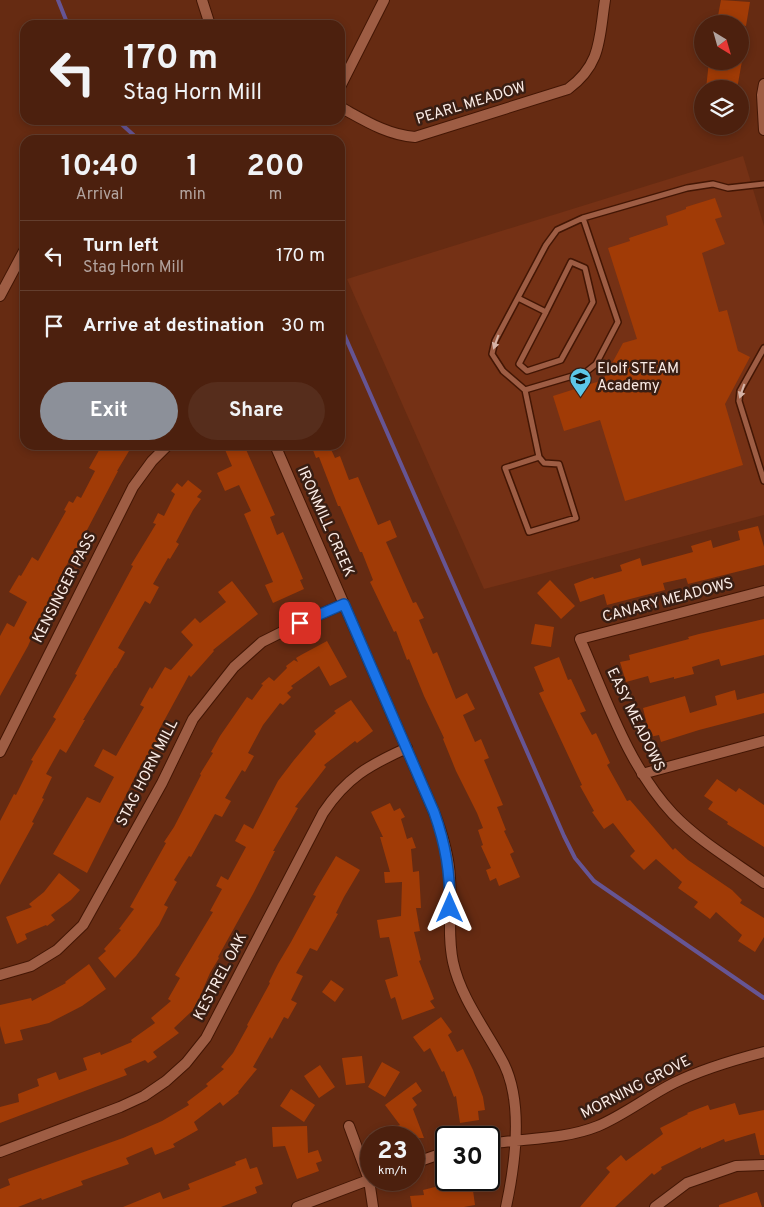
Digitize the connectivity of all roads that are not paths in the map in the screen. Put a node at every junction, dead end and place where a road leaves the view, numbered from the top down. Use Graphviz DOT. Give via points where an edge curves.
graph roads {
  1 [pos="202,0"];
  2 [pos="384,0"];
  3 [pos="605,0"];
  4 [pos="208,20"];
  5 [pos="345,77"];
  6 [pos="764,84"];
  7 [pos="345,110"];
  8 [pos="764,130"];
  9 [pos="764,184"];
  10 [pos="583,218"];
  11 [pos="20,256"];
  12 [pos="4,278"];
  13 [pos="0,296"];
  14 [pos="518,298"];
  15 [pos="546,312"];
  16 [pos="764,348"];
  17 [pos="525,390"];
  18 [pos="163,450"];
  19 [pos="277,450"];
  20 [pos="539,457"];
  21 [pos="764,481"];
  22 [pos="764,591"];
  23 [pos="344,604"];
  24 [pos="580,639"];
  25 [pos="764,741"];
  26 [pos="407,748"];
  27 [pos="0,752"];
  28 [pos="642,774"];
  29 [pos="764,883"];
  30 [pos="0,974"];
  31 [pos="764,1052"];
  32 [pos="349,1126"];
  33 [pos="516,1140"];
  34 [pos="500,1142"];
  35 [pos="0,1152"];
  36 [pos="360,1154"];
  37 [pos="764,1165"];
  38 [pos="360,1184"];
  39 [pos="371,1191"];
  40 [pos="297,1207"];
  41 [pos="373,1207"];
  42 [pos="506,1207"];
  43 [pos="655,1207"];
  1 -- 4 [label="street"];
  2 -- 5 [label="street"];
  3 -- 7 [label="street, PEARL MEADOW" via="598,48 592,65 568,90 415,137 385,131"];
  6 -- 8 [label="street"];
  9 -- 10 [label="lane" via="728,188 712,184 687,188"];
  10 -- 14 [label="lane" via="557,230"];
  10 -- 17 [label="lane" via="618,322 596,364 586,372"];
  11 -- 12 [label="street"];
  12 -- 13 [label="street"];
  14 -- 15 [label="lane"];
  14 -- 17 [label="lane, one-way" via="495,341 492,354 503,371"];
  15 -- 15 [label="lane" via="571,262 585,268 593,302 561,360 527,371 519,364"];
  16 -- 21 [label="lane, one-way" via="740,391 739,401"];
  17 -- 20 [label="lane"];
  18 -- 27 [label="street, KENSINGER PASS" via="132,487"];
  19 -- 23 [label="street, IRONMILL CREEK"];
  20 -- 20 [label="lane" via="505,468 529,532 576,518 559,464 544,463"];
  22 -- 24 [label="street, CANARY MEADOWS"];
  23 -- 26 [label="street, IRONMILL CREEK"];
  23 -- 30 [label="street, STAG HORN MILL" via="262,642 234,667 193,719 162,783 83,926 32,966"];
  24 -- 28 [label="street, EASY MEADOWS"];
  25 -- 28 [label="street"];
  26 -- 33 [label="street, IRONMILL CREEK" via="444,841 450,878 453,963 463,992 505,1066 513,1094"];
  26 -- 35 [label="street, KESTREL OAK" via="377,761 355,776 332,800 206,1038 186,1063 144,1096"];
  28 -- 29 [label="street, EASY MEADOWS" via="692,832"];
  31 -- 33 [label="street, MORNING GROVE" via="676,1082 599,1126 556,1137"];
  32 -- 36 [label="street"];
  33 -- 34 [label="street, MORNING GROVE"];
  33 -- 42 [label="street, IRONMILL CREEK"];
  37 -- 43 [label="street" via="736,1166 688,1183"];
  38 -- 40 [label="street"];
  39 -- 41 [label="street"];
}
